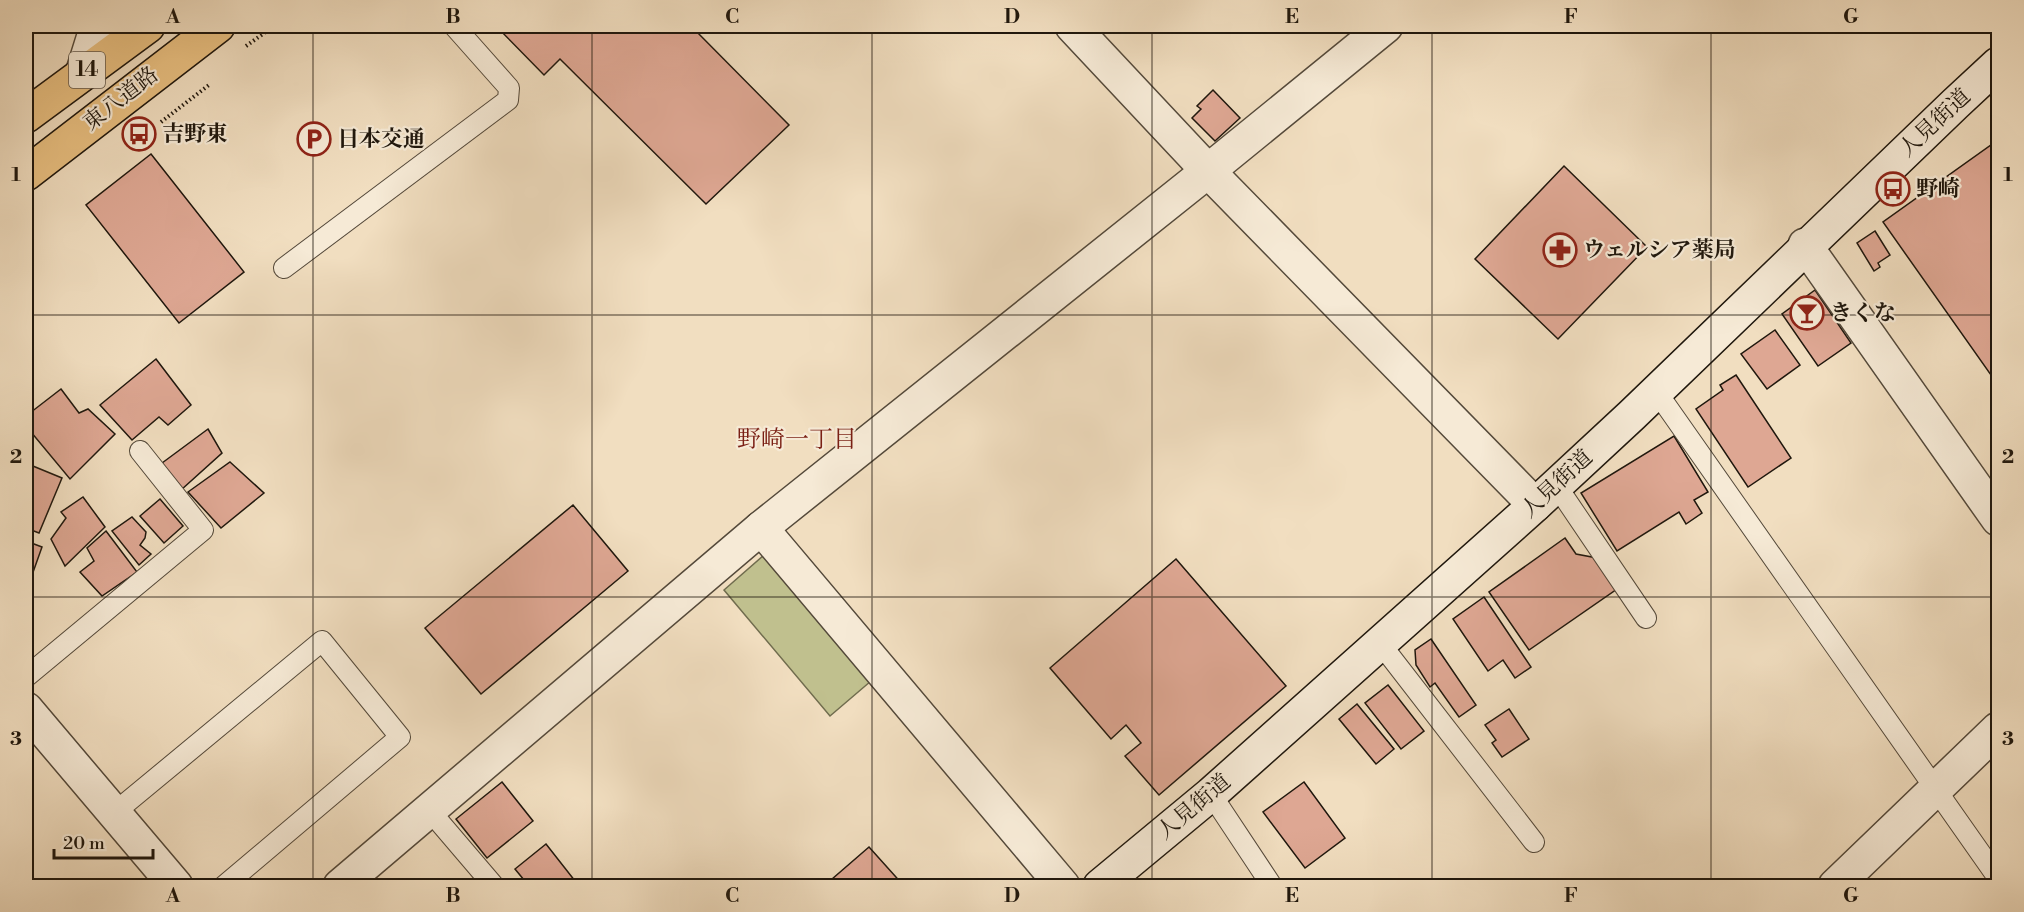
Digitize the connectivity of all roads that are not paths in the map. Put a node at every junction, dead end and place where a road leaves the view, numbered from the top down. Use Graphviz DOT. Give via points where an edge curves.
graph roads {
  1 [pos="97,26"];
  2 [pos="148,26"];
  3 [pos="218,26"];
  4 [pos="454,26"];
  5 [pos="1072,26"];
  6 [pos="1386,26"];
  7 [pos="1998,64"];
  8 [pos="82,74"];
  9 [pos="26,116"];
  10 [pos="1208,171"];
  11 [pos="26,174"];
  12 [pos="1806,245"];
  13 [pos="284,268"];
  14 [pos="1656,391"];
  15 [pos="140,452"];
  16 [pos="1545,495"];
  17 [pos="1998,519"];
  18 [pos="761,528"];
  19 [pos="1646,618"];
  20 [pos="1380,643"];
  21 [pos="26,677"];
  22 [pos="26,708"];
  23 [pos="1998,729"];
  24 [pos="1936,789"];
  25 [pos="1211,794"];
  26 [pos="430,811"];
  27 [pos="114,813"];
  28 [pos="1534,842"];
  29 [pos="1998,878"];
  30 [pos="1841,884"];
  31 [pos="176,886"];
  32 [pos="224,886"];
  33 [pos="340,886"];
  34 [pos="494,886"];
  35 [pos="1063,886"];
  36 [pos="1100,886"];
  37 [pos="1272,886"];
  1 -- 8 [label="street"];
  2 -- 8 [label="main road, 東八道路 / 14"];
  3 -- 11 [label="main road, 東八道路 / 14"];
  4 -- 13 [label="lane" via="510,88 508,100"];
  5 -- 10 [label="street"];
  6 -- 10 [label="street"];
  7 -- 12 [label="street, 人見街道"];
  8 -- 9 [label="main road, 東八道路 / 14"];
  10 -- 16 [label="street"];
  10 -- 18 [label="street"];
  12 -- 14 [label="street, 人見街道"];
  12 -- 17 [label="street"];
  14 -- 16 [label="street, 人見街道"];
  14 -- 24 [label="lane"];
  15 -- 21 [label="lane" via="203,530"];
  16 -- 19 [label="lane"];
  16 -- 20 [label="street, 人見街道"];
  18 -- 26 [label="street"];
  18 -- 35 [label="street"];
  20 -- 25 [label="street, 人見街道"];
  20 -- 28 [label="lane"];
  22 -- 27 [label="street"];
  23 -- 24 [label="street"];
  24 -- 29 [label="lane"];
  24 -- 30 [label="street"];
  25 -- 36 [label="street, 人見街道"];
  25 -- 37 [label="lane"];
  26 -- 33 [label="street"];
  26 -- 34 [label="lane"];
  27 -- 31 [label="street"];
  27 -- 32 [label="lane" via="322,641 400,737"];
}
